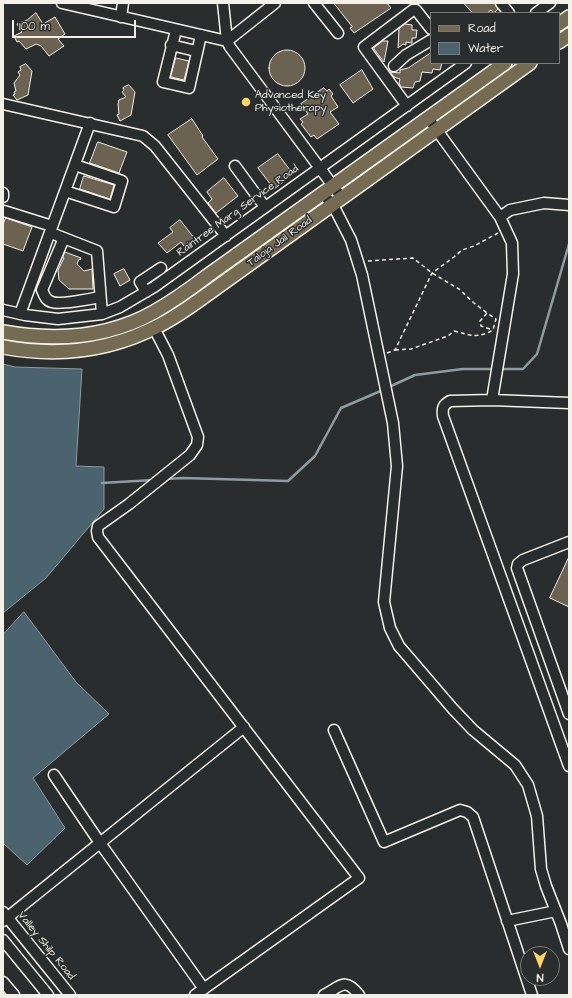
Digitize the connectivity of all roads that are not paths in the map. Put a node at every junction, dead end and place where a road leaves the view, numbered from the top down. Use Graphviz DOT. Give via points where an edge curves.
graph roads {
  1 [pos="62,3"];
  2 [pos="123,3"];
  3 [pos="223,3"];
  4 [pos="275,3"];
  5 [pos="314,3"];
  6 [pos="501,3"];
  7 [pos="550,3"];
  8 [pos="109,9"];
  9 [pos="508,12"];
  10 [pos="537,12"];
  11 [pos="121,17"];
  12 [pos="569,17"];
  13 [pos="560,23"];
  14 [pos="430,28"];
  15 [pos="176,30"];
  16 [pos="338,33"];
  17 [pos="201,35"];
  18 [pos="569,35"];
  19 [pos="226,41"];
  20 [pos="430,41"];
  21 [pos="560,41"];
  22 [pos="171,46"];
  23 [pos="196,52"];
  24 [pos="504,64"];
  25 [pos="529,64"];
  26 [pos="460,65"];
  27 [pos="394,66"];
  28 [pos="3,104"];
  29 [pos="407,106"];
  30 [pos="428,118"];
  31 [pos="90,123"];
  32 [pos="437,130"];
  33 [pos="78,166"];
  34 [pos="235,166"];
  35 [pos="319,168"];
  36 [pos="328,190"];
  37 [pos="68,192"];
  38 [pos="3,193"];
  39 [pos="3,197"];
  40 [pos="337,201"];
  41 [pos="569,205"];
  42 [pos="265,207"];
  43 [pos="4,211"];
  44 [pos="500,217"];
  45 [pos="52,230"];
  46 [pos="226,236"];
  47 [pos="64,238"];
  48 [pos="160,268"];
  49 [pos="146,292"];
  50 [pos="100,297"];
  51 [pos="3,310"];
  52 [pos="20,314"];
  53 [pos="102,314"];
  54 [pos="154,328"];
  55 [pos="3,332"];
  56 [pos="3,347"];
  57 [pos="493,395"];
  58 [pos="569,403"];
  59 [pos="569,542"];
  60 [pos="569,714"];
  61 [pos="244,727"];
  62 [pos="334,730"];
  63 [pos="569,766"];
  64 [pos="54,775"];
  65 [pos="100,843"];
  66 [pos="556,911"];
  67 [pos="4,916"];
  68 [pos="507,921"];
  69 [pos="3,940"];
  70 [pos="569,949"];
  71 [pos="3,982"];
  72 [pos="204,989"];
  73 [pos="14,995"];
  74 [pos="48,995"];
  75 [pos="70,995"];
  76 [pos="195,995"];
  77 [pos="324,995"];
  78 [pos="359,995"];
  79 [pos="532,995"];
  1 -- 8 [label="street"];
  2 -- 11 [label="street"];
  3 -- 19 [label="street"];
  4 -- 19 [label="street"];
  5 -- 16 [label="street"];
  6 -- 9 [label="street"];
  7 -- 10 [label="street"];
  8 -- 11 [label="street"];
  11 -- 15 [label="street"];
  12 -- 13 [label="main road"];
  14 -- 29 [label="street" via="420,13 413,10 364,47"];
  15 -- 17 [label="street"];
  15 -- 22 [label="street"];
  17 -- 19 [label="street"];
  17 -- 23 [label="street"];
  18 -- 21 [label="main road"];
  19 -- 35 [label="street"];
  20 -- 27 [label="street" via="406,55"];
  22 -- 23 [label="street"];
  22 -- 23 [label="street" via="163,82 189,88"];
  24 -- 30 [label="main road, Taloja Jail Road"];
  25 -- 32 [label="main road, Taloja Jail Road"];
  26 -- 29 [label="street, Raintree Marg Service Road"];
  28 -- 31 [label="street"];
  29 -- 35 [label="street, Raintree Marg Service Road"];
  30 -- 32 [label="street"];
  30 -- 36 [label="main road, Taloja Jail Road"];
  31 -- 33 [label="street"];
  31 -- 46 [label="street" via="137,134 148,140"];
  32 -- 40 [label="main road, Taloja Jail Road"];
  32 -- 44 [label="street"];
  33 -- 37 [label="street"];
  33 -- 37 [label="street" via="122,181 114,207"];
  34 -- 42 [label="street"];
  35 -- 36 [label="street"];
  35 -- 42 [label="street, Raintree Marg Service Road"];
  36 -- 40 [label="street"];
  36 -- 55 [label="main road, Taloja Jail Road" via="173,300 142,318 115,328 76,336 44,337"];
  37 -- 45 [label="street"];
  38 -- 39 [label="street"];
  40 -- 54 [label="main road, Taloja Jail Road" via="181,313"];
  40 -- 66 [label="street" via="362,275 393,423 397,466 384,602 390,628 398,646 473,730 515,765 528,785 537,816 541,869"];
  41 -- 44 [label="street" via="544,203 510,210"];
  42 -- 46 [label="street, Raintree Marg Service Road"];
  43 -- 45 [label="street"];
  44 -- 57 [label="street" via="512,243 513,274"];
  45 -- 47 [label="street"];
  45 -- 52 [label="street"];
  46 -- 49 [label="street, Raintree Marg Service Road"];
  47 -- 50 [label="street" via="97,251"];
  47 -- 50 [label="street" via="42,290 45,297 59,303"];
  48 -- 49 [label="street" via="140,282"];
  49 -- 53 [label="street, Raintree Marg Service Road"];
  50 -- 53 [label="street"];
  51 -- 52 [label="street, Raintree Marg Service Road"];
  52 -- 53 [label="street, Raintree Marg Service Road" via="58,318"];
  54 -- 56 [label="main road, Taloja Jail Road" via="134,338 78,351 44,352"];
  54 -- 61 [label="street" via="168,355 198,437 197,445 190,455 98,526 98,537"];
  57 -- 58 [label="street"];
  57 -- 63 [label="street" via="450,401 442,409 442,416"];
  59 -- 60 [label="street" via="523,560 517,568"];
  61 -- 65 [label="street"];
  61 -- 72 [label="street" via="359,878"];
  62 -- 68 [label="street" via="384,842 460,810 473,817"];
  64 -- 65 [label="street"];
  65 -- 67 [label="street"];
  65 -- 72 [label="street"];
  66 -- 68 [label="street"];
  66 -- 70 [label="street"];
  67 -- 75 [label="street, Valley Shilp Road"];
  68 -- 79 [label="street"];
  69 -- 74 [label="street"];
  71 -- 73 [label="street"];
  72 -- 76 [label="street"];
  77 -- 78 [label="street" via="349,984"];
}
